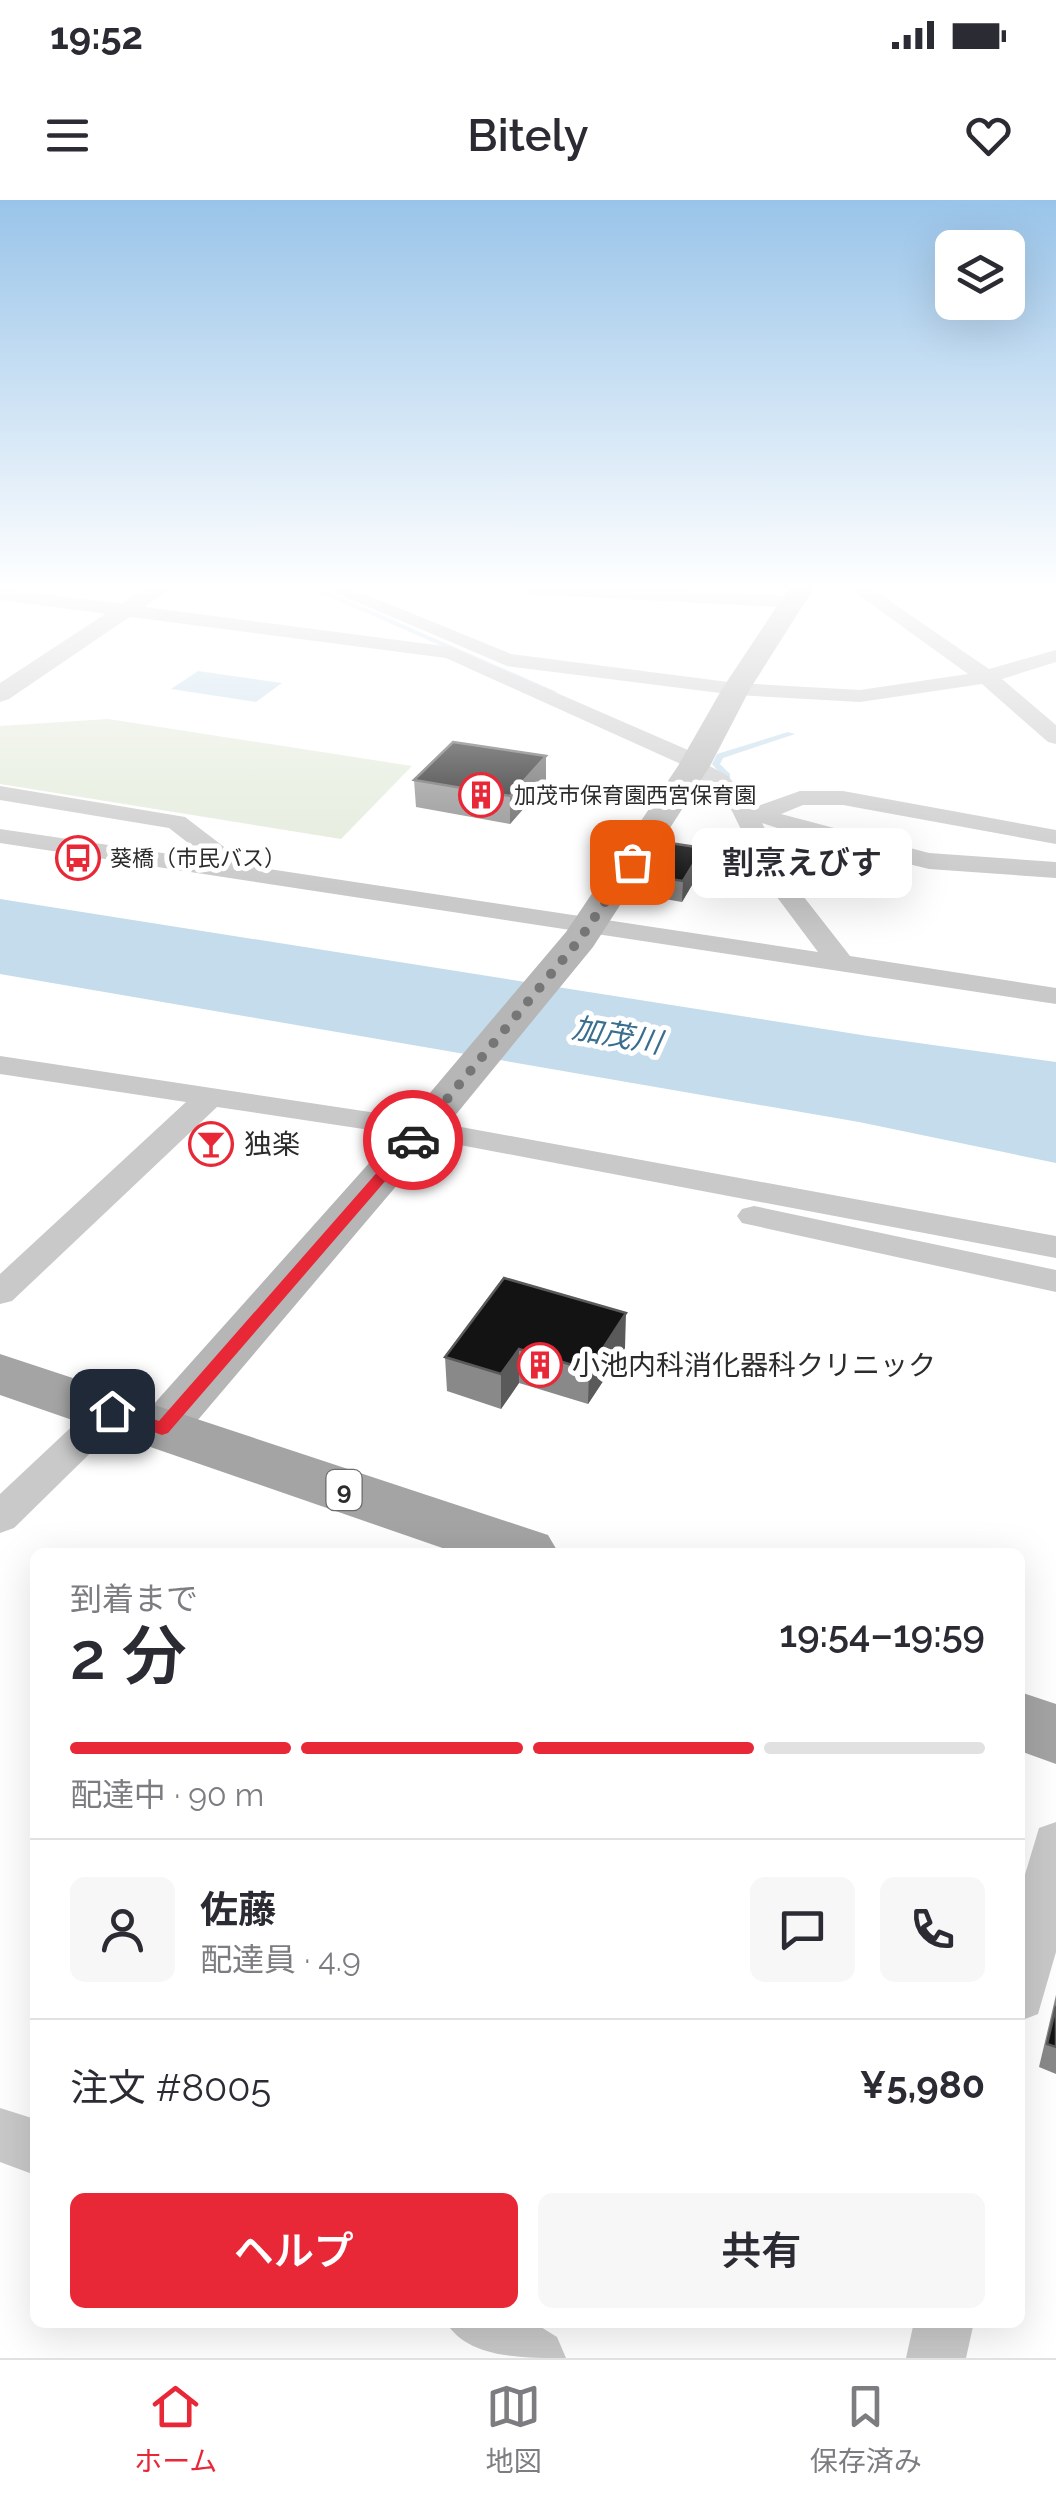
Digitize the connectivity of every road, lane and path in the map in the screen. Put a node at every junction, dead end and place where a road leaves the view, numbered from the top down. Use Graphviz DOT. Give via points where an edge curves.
graph roads {
  1 [pos="530,689"];
  2 [pos="726,689"];
  3 [pos="908,689"];
  4 [pos="1000,689"];
  5 [pos="736,690"];
  6 [pos="1056,737"];
  7 [pos="695,764"];
  8 [pos="0,793"];
  9 [pos="751,812"];
  10 [pos="152,818"];
  11 [pos="0,836"];
  12 [pos="1056,837"];
  13 [pos="103,854"];
  14 [pos="1056,870"];
  15 [pos="245,876"];
  16 [pos="584,933"];
  17 [pos="842,965"];
  18 [pos="1056,996"];
  19 [pos="0,1065"];
  20 [pos="212,1096"];
  21 [pos="422,1129"];
  22 [pos="1056,1247"];
  23 [pos="1056,1281"];
  24 [pos="0,1293"];
  25 [pos="0,1374"];
  26 [pos="137,1420"];
  27 [pos="0,1518"];
  28 [pos="514,1548"];
  29 [pos="1025,1724"];
  30 [pos="1056,1734"];
  31 [pos="1056,1842"];
  32 [pos="1025,1976"];
  33 [pos="0,2135"];
  34 [pos="30,2145"];
  35 [pos="486,2328"];
  36 [pos="943,2328"];
  37 [pos="536,2358"];
  38 [pos="936,2358"];
  1 -- 7 [label="street"];
  2 -- 5 [label="street"];
  3 -- 5 [label="street" via="860,696"];
  4 -- 6 [label="street"];
  5 -- 7 [label="main road"];
  7 -- 9 [label="street"];
  7 -- 16 [label="main road"];
  8 -- 10 [label="street"];
  9 -- 12 [label="street" via="800,798 843,798"];
  9 -- 14 [label="street" via="929,861"];
  9 -- 17 [label="street" via="780,885"];
  10 -- 13 [label="street"];
  10 -- 15 [label="street" via="176,822"];
  11 -- 13 [label="street"];
  13 -- 15 [label="street"];
  15 -- 16 [label="street"];
  16 -- 17 [label="street"];
  16 -- 21 [label="main road"];
  17 -- 18 [label="street"];
  19 -- 20 [label="street"];
  20 -- 21 [label="street"];
  20 -- 24 [label="street"];
  21 -- 22 [label="street"];
  21 -- 23 [label="street"];
  21 -- 26 [label="main road"];
  25 -- 26 [label="main road, 9"];
  26 -- 27 [label="street"];
  26 -- 28 [label="main road, 9"];
  29 -- 30 [label="main road"];
  31 -- 32 [label="street"];
  33 -- 34 [label="street"];
  35 -- 37 [label="street"];
  36 -- 38 [label="street"];
}
